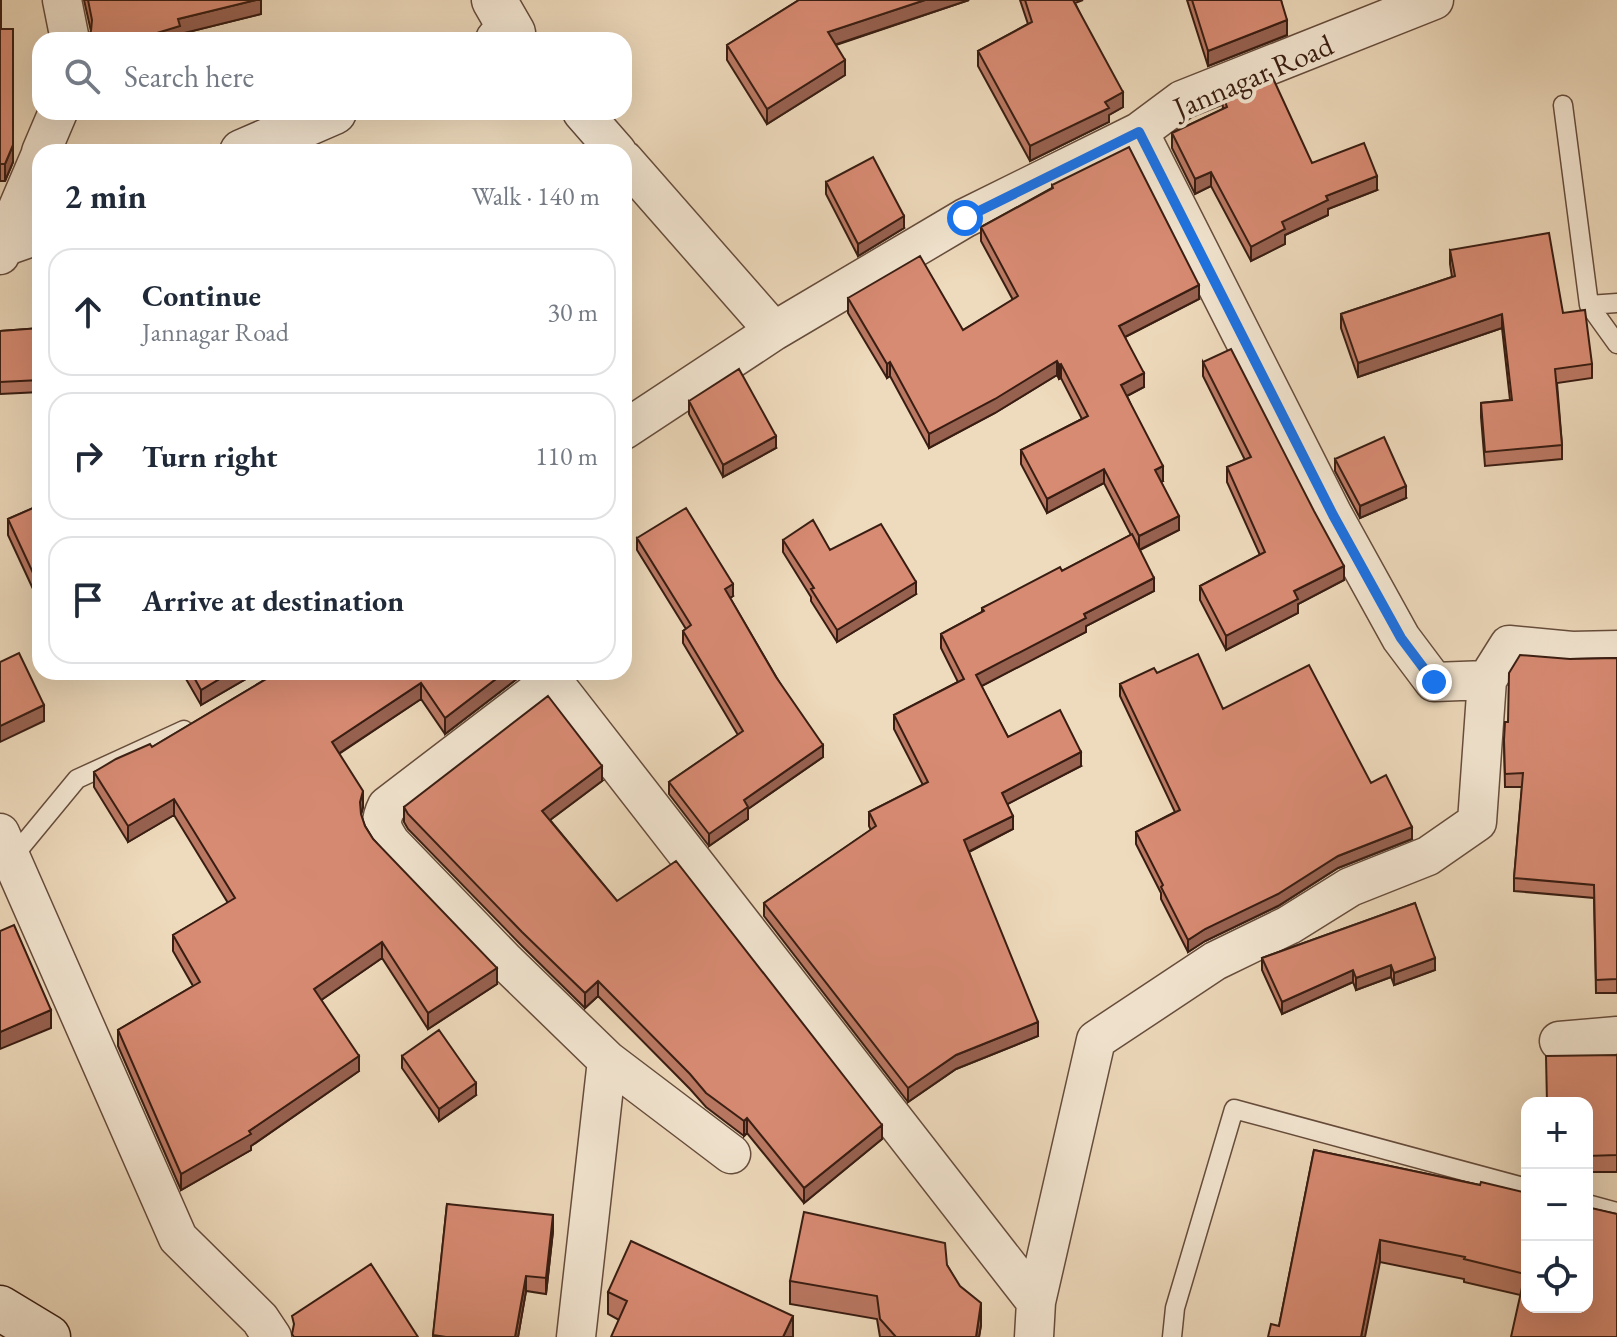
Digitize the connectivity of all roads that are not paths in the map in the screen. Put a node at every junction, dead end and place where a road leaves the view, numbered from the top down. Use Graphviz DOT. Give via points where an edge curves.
graph roads {
  1 [pos="62,0"];
  2 [pos="1434,0"];
  3 [pos="68,32"];
  4 [pos="1563,105"];
  5 [pos="55,120"];
  6 [pos="316,120"];
  7 [pos="589,120"];
  8 [pos="1139,132"];
  9 [pos="45,144"];
  10 [pos="260,144"];
  11 [pos="610,144"];
  12 [pos="632,169"];
  13 [pos="32,181"];
  14 [pos="11,244"];
  15 [pos="1617,303"];
  16 [pos="1589,305"];
  17 [pos="774,331"];
  18 [pos="1617,344"];
  19 [pos="632,425"];
  20 [pos="1617,650"];
  21 [pos="1487,680"];
  22 [pos="203,718"];
  23 [pos="4,852"];
  24 [pos="1617,1036"];
  25 [pos="1559,1041"];
  26 [pos="607,1060"];
  27 [pos="731,1154"];
  28 [pos="1521,1186"];
  29 [pos="1593,1206"];
  30 [pos="1617,1212"];
  31 [pos="0,1308"];
  32 [pos="1035,1319"];
  33 [pos="48,1337"];
  34 [pos="272,1337"];
  35 [pos="576,1337"];
  36 [pos="1172,1337"];
  1 -- 3 [label="street"];
  2 -- 8 [label="street, Jannagar Road" via="1182,100"];
  4 -- 16 [label="lane"];
  5 -- 9 [label="street"];
  6 -- 10 [label="street"];
  7 -- 11 [label="street"];
  8 -- 17 [label="street, Jannagar Road" via="965,218"];
  8 -- 21 [label="street" via="1401,638 1434,682"];
  12 -- 17 [label="street"];
  13 -- 14 [label="street"];
  15 -- 16 [label="lane"];
  16 -- 18 [label="lane"];
  17 -- 19 [label="street, Jannagar Road"];
  20 -- 21 [label="street" via="1509,645"];
  21 -- 32 [label="street" via="1477,822 1428,856 1350,887 1289,925 1215,961 1096,1040"];
  22 -- 23 [label="lane" via="77,779"];
  23 -- 34 [label="street" via="178,1238"];
  24 -- 25 [label="street"];
  26 -- 27 [label="street"];
  26 -- 32 [label="street" via="391,843 381,818 387,806 552,680"];
  26 -- 35 [label="street"];
  28 -- 36 [label="lane" via="1234,1109 1175,1308"];
  29 -- 30 [label="lane"];
  31 -- 33 [label="street"];
}
